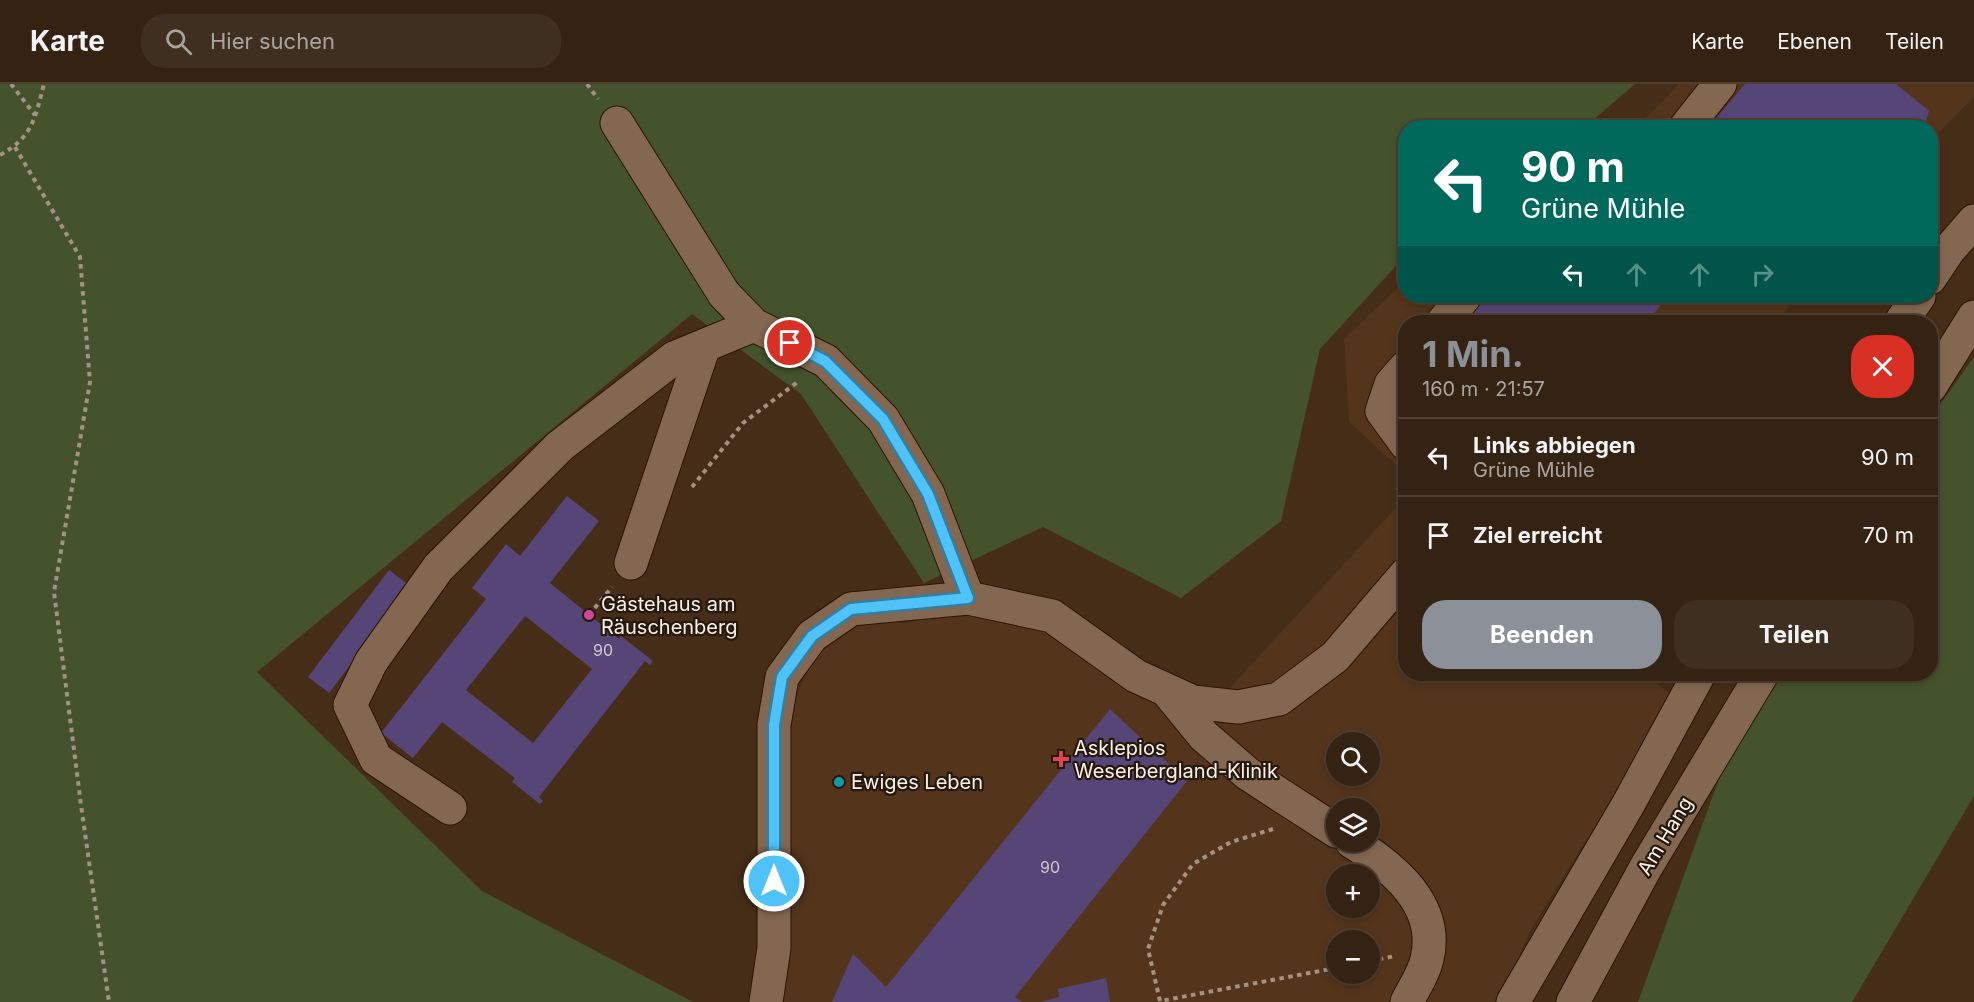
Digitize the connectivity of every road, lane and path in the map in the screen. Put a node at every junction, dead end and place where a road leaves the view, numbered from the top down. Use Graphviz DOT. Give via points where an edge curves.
graph roads {
  1 [pos="11,84"];
  2 [pos="44,84"];
  3 [pos="1720,84"];
  4 [pos="36,115"];
  5 [pos="1691,120"];
  6 [pos="617,123"];
  7 [pos="15,147"];
  8 [pos="0,155"];
  9 [pos="1974,221"];
  10 [pos="1938,266"];
  11 [pos="1459,303"];
  12 [pos="1449,315"];
  13 [pos="1974,317"];
  14 [pos="754,325"];
  15 [pos="704,346"];
  16 [pos="825,361"];
  17 [pos="1938,374"];
  18 [pos="1398,376"];
  19 [pos="1398,433"];
  20 [pos="691,488"];
  21 [pos="631,563"];
  22 [pos="1398,583"];
  23 [pos="968,598"];
  24 [pos="589,615"];
  25 [pos="1695,681"];
  26 [pos="1758,681"];
  27 [pos="1166,690"];
  28 [pos="450,808"];
  29 [pos="1325,824"];
  30 [pos="1368,852"];
  31 [pos="1326,970"];
  32 [pos="109,1002"];
  33 [pos="765,1002"];
  34 [pos="1407,1002"];
  35 [pos="1513,1002"];
  36 [pos="1573,1002"];
  1 -- 4 [label="path"];
  2 -- 4 [label="path"];
  3 -- 5 [label="street"];
  4 -- 7 [label="path"];
  6 -- 14 [label="street" via="724,294"];
  7 -- 8 [label="path"];
  7 -- 32 [label="path" via="80,257 90,382 54,592"];
  9 -- 10 [label="street"];
  11 -- 12 [label="street"];
  13 -- 17 [label="street"];
  14 -- 15 [label="street"];
  14 -- 16 [label="street"];
  15 -- 21 [label="street"];
  15 -- 28 [label="street" via="674,358 560,446 438,568 370,662 350,705 376,759"];
  16 -- 20 [label="path" via="743,423"];
  16 -- 23 [label="street" via="883,419 928,494"];
  18 -- 19 [label="street" via="1391,384 1382,411"];
  21 -- 24 [label="path"];
  22 -- 27 [label="street" via="1335,657 1280,699 1238,708 1193,702"];
  23 -- 27 [label="street" via="1052,616 1136,676"];
  23 -- 33 [label="street" via="851,609 812,636 782,677 774,725 774,948"];
  25 -- 35 [label="street"];
  26 -- 36 [label="street, Am Hang" via="1646,867"];
  27 -- 29 [label="street" via="1204,736 1248,774"];
  29 -- 31 [label="path" via="1231,842 1193,864 1163,905 1148,949 1160,1001"];
  30 -- 34 [label="street" via="1385,863 1420,902 1428,922 1427,959"];
}
